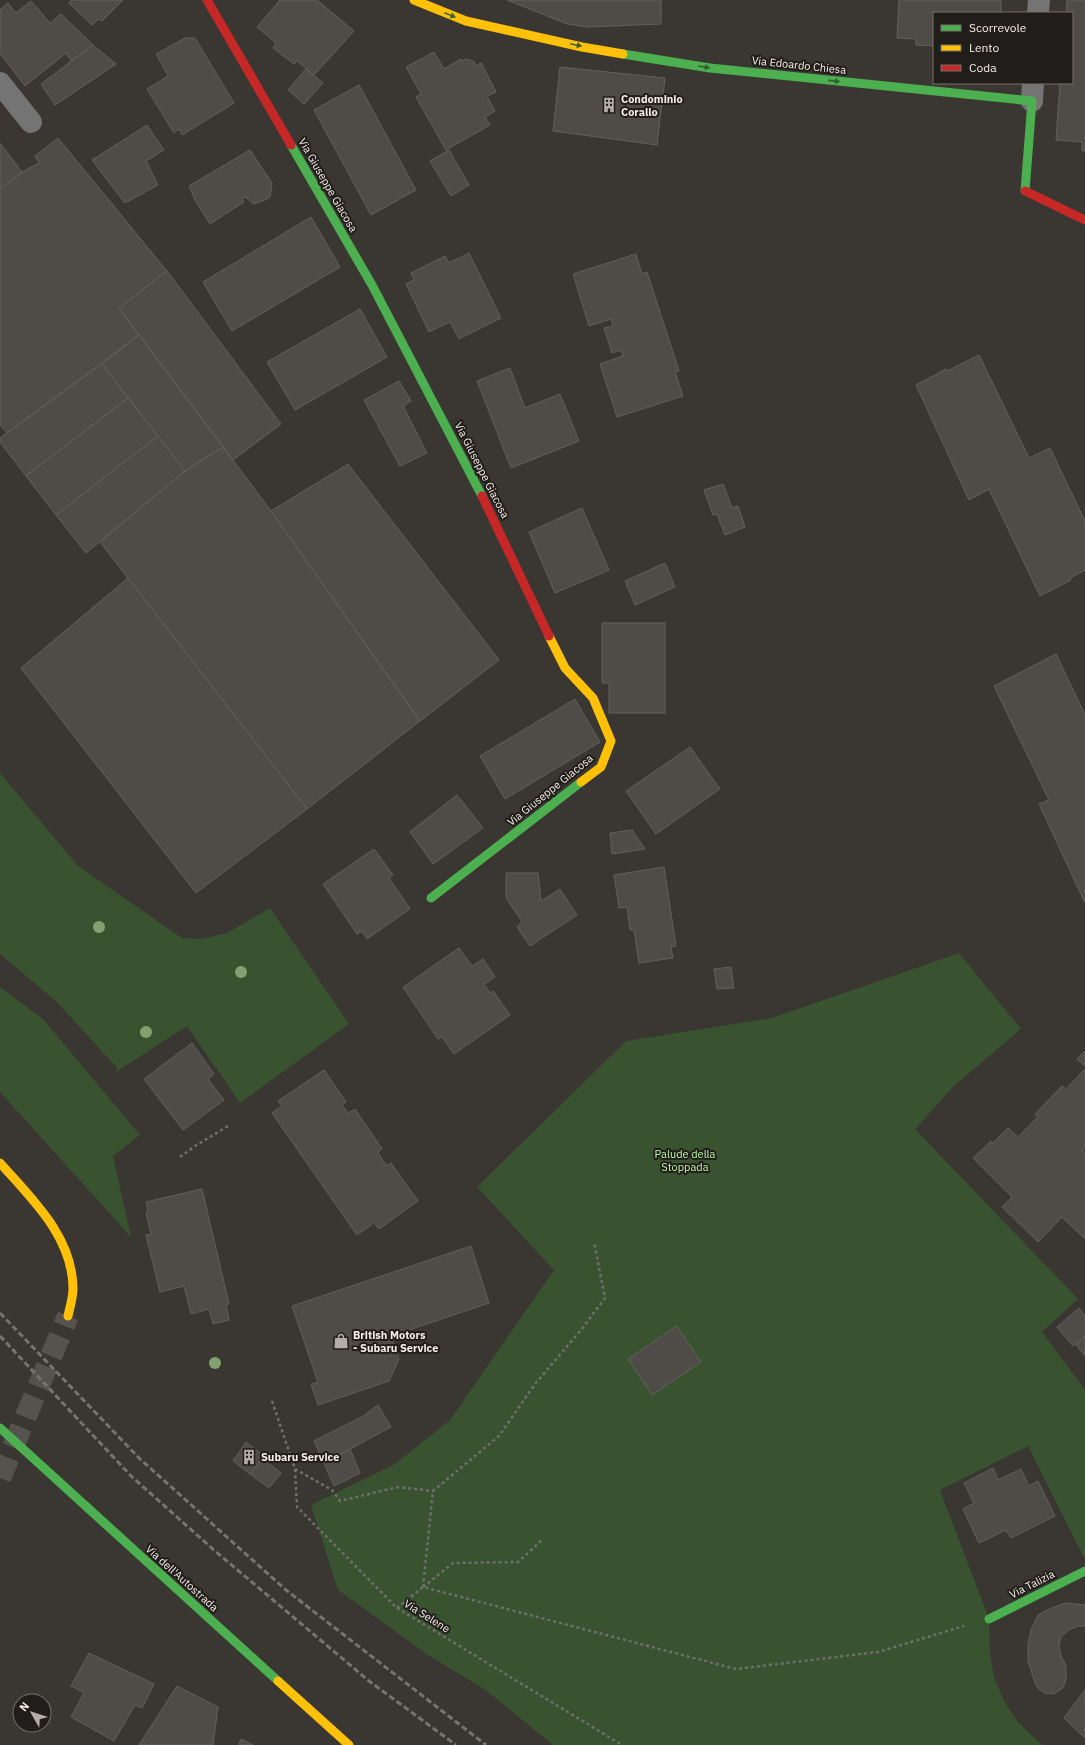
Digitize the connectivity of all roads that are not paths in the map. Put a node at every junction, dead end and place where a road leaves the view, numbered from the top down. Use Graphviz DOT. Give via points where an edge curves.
graph roads {
  1 [pos="207,0"];
  2 [pos="414,0"];
  3 [pos="1040,0"];
  4 [pos="1038,12"];
  5 [pos="0,82"];
  6 [pos="1033,92"];
  7 [pos="31,122"];
  8 [pos="1085,220"];
  9 [pos="431,898"];
  10 [pos="0,1163"];
  11 [pos="68,1316"];
  12 [pos="0,1428"];
  13 [pos="1085,1571"];
  14 [pos="989,1619"];
  15 [pos="349,1745"];
  1 -- 9 [label="main road, Via Giuseppe Giacosa" via="372,285 465,461 565,668 593,698 611,741 601,767"];
  2 -- 6 [label="main road, Via Edoardo Chiesa, one-way" via="466,21 582,47 710,68"];
  3 -- 4 [label="street"];
  5 -- 7 [label="street"];
  6 -- 8 [label="main road, Via Edoardo Chiesa" via="1026,192"];
  10 -- 11 [label="main road" via="47,1216 60,1241 70,1265 73,1289"];
  12 -- 15 [label="main road, Via dell'Autostrada"];
  13 -- 14 [label="main road, Via Talizia"];
}
